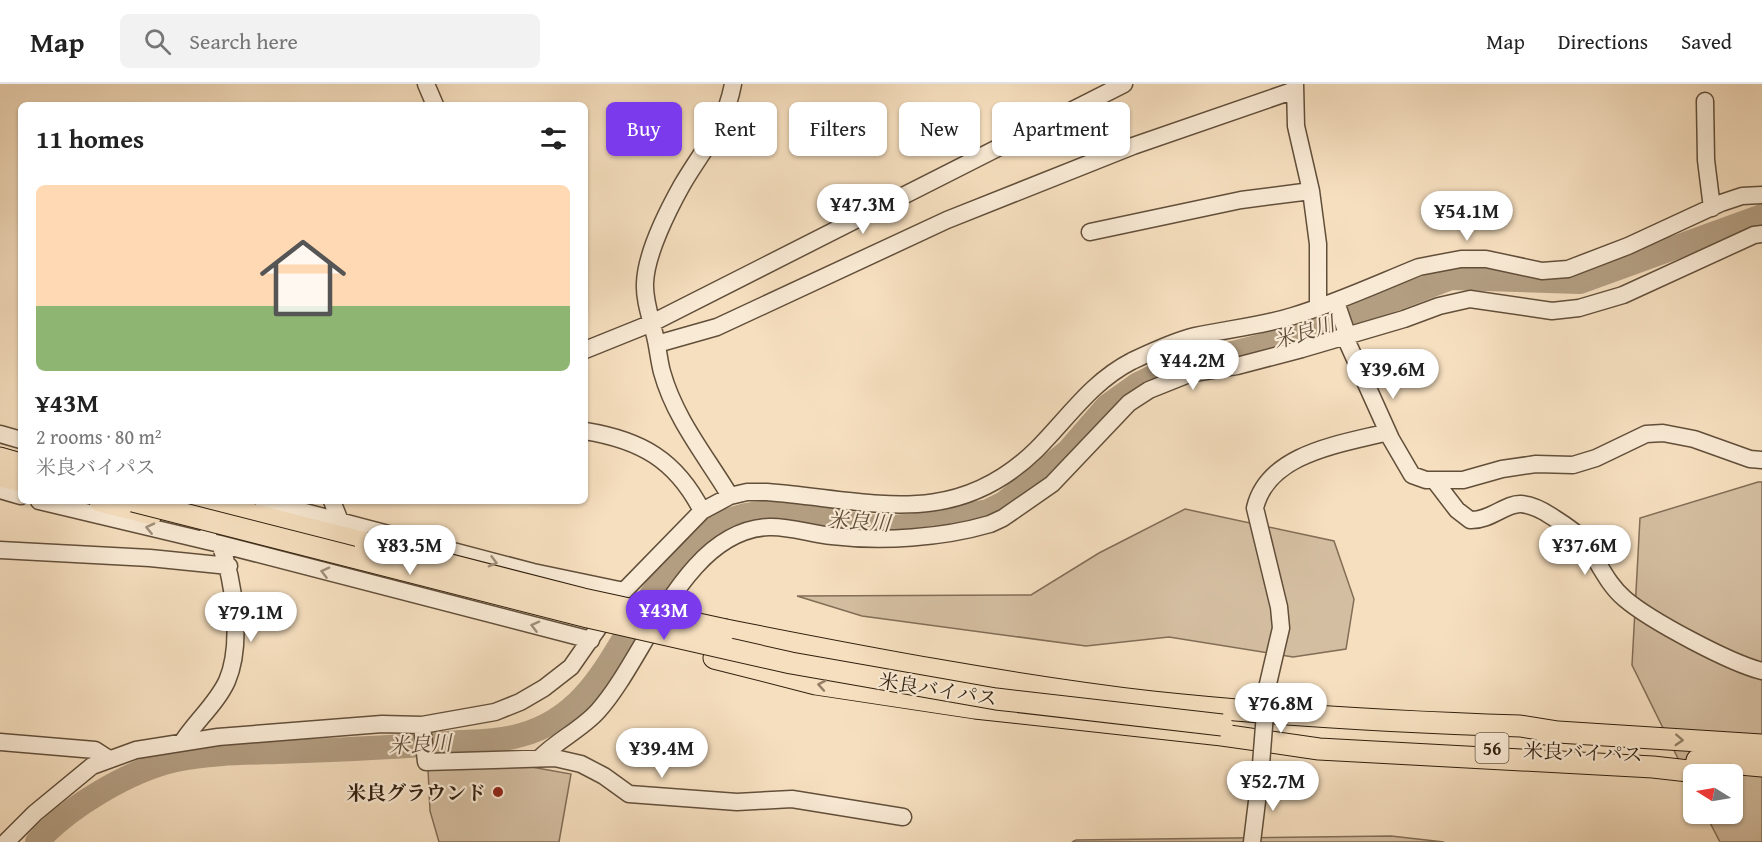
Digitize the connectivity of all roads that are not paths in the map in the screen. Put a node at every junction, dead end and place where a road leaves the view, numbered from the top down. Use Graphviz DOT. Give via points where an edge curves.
graph roads {
  1 [pos="426,84"];
  2 [pos="733,84"];
  3 [pos="1124,84"];
  4 [pos="1295,87"];
  5 [pos="1705,101"];
  6 [pos="434,102"];
  7 [pos="1311,191"];
  8 [pos="1762,195"];
  9 [pos="1712,208"];
  10 [pos="1090,232"];
  11 [pos="1762,234"];
  12 [pos="1337,305"];
  13 [pos="1318,307"];
  14 [pos="652,323"];
  15 [pos="1345,333"];
  16 [pos="657,344"];
  17 [pos="588,349"];
  18 [pos="588,432"];
  19 [pos="1388,432"];
  20 [pos="0,434"];
  21 [pos="18,439"];
  22 [pos="0,447"];
  23 [pos="18,451"];
  24 [pos="0,458"];
  25 [pos="1762,460"];
  26 [pos="18,463"];
  27 [pos="0,465"];
  28 [pos="18,470"];
  29 [pos="0,476"];
  30 [pos="18,480"];
  31 [pos="1434,480"];
  32 [pos="0,490"];
  33 [pos="18,495"];
  34 [pos="730,496"];
  35 [pos="53,504"];
  36 [pos="109,504"];
  37 [pos="145,504"];
  38 [pos="174,504"];
  39 [pos="229,504"];
  40 [pos="272,504"];
  41 [pos="333,504"];
  42 [pos="294,511"];
  43 [pos="702,511"];
  44 [pos="340,521"];
  45 [pos="212,538"];
  46 [pos="281,546"];
  47 [pos="0,550"];
  48 [pos="229,566"];
  49 [pos="624,591"];
  50 [pos="591,640"];
  51 [pos="1762,671"];
  52 [pos="1223,721"];
  53 [pos="422,728"];
  54 [pos="1558,732"];
  55 [pos="183,741"];
  56 [pos="0,742"];
  57 [pos="1762,745"];
  58 [pos="541,757"];
  59 [pos="109,759"];
  60 [pos="1762,766"];
  61 [pos="1683,770"];
  62 [pos="1743,777"];
  63 [pos="1762,778"];
  64 [pos="903,817"];
  65 [pos="6,842"];
  66 [pos="1252,842"];
  1 -- 6 [label="street"];
  2 -- 14 [label="street" via="720,127 682,185 647,267 645,284"];
  3 -- 14 [label="street"];
  4 -- 7 [label="street" via="1296,126"];
  4 -- 16 [label="street" via="947,220 717,327"];
  5 -- 9 [label="street"];
  7 -- 10 [label="street" via="1241,200"];
  7 -- 13 [label="street" via="1318,243"];
  8 -- 9 [label="street" via="1742,196"];
  9 -- 12 [label="street" via="1568,269 1542,271 1486,259 1461,259 1419,267"];
  11 -- 15 [label="street" via="1623,295 1579,308 1552,311 1470,299"];
  12 -- 13 [label="street"];
  12 -- 15 [label="street"];
  13 -- 34 [label="street" via="1267,323 1182,340 1131,362 1094,386 1025,461 978,492 904,505 767,492"];
  14 -- 16 [label="street"];
  14 -- 17 [label="street"];
  15 -- 19 [label="street"];
  15 -- 58 [label="street" via="1237,366 1189,374 1149,390 1120,411 1052,484 990,524 888,540 777,527 733,535 717,546 670,595 633,661 598,711"];
  16 -- 34 [label="street" via="662,372 683,422"];
  18 -- 43 [label="street" via="654,454 677,471"];
  19 -- 31 [label="street" via="1412,475"];
  19 -- 66 [label="street, bridge" via="1311,452 1271,476 1257,497 1255,508 1275,585 1281,628 1267,688"];
  20 -- 21 [label="street"];
  22 -- 23 [label="main road"];
  24 -- 26 [label="main road"];
  25 -- 31 [label="street" via="1694,439 1646,434 1573,465 1536,464 1463,480"];
  27 -- 28 [label="main road"];
  29 -- 30 [label="main road"];
  31 -- 51 [label="street" via="1470,520 1494,515 1519,503 1539,508 1583,540 1611,585 1625,599 1742,666"];
  32 -- 33 [label="street"];
  34 -- 43 [label="street"];
  45 -- 35 [label="street, one-way"];
  36 -- 45 [label="main road"];
  37 -- 52 [label="main road, 米良バイパス / 56, bridge" via="588,617 790,663 996,699"];
  38 -- 52 [label="main road, 米良バイパス / 56" via="722,641 993,689"];
  39 -- 42 [label="main road"];
  40 -- 42 [label="street"];
  41 -- 44 [label="street"];
  42 -- 44 [label="street"];
  42 -- 46 [label="street"];
  42 -- 54 [label="main road, bridge" via="365,543 583,599 977,676 1230,710 1520,726"];
  43 -- 49 [label="street"];
  44 -- 49 [label="street, one-way" via="533,573"];
  45 -- 46 [label="main road"];
  45 -- 48 [label="street"];
  50 -- 45 [label="street, one-way"];
  61 -- 46 [label="main road, one-way" via="1319,749 838,688"];
  47 -- 48 [label="street"];
  48 -- 55 [label="street" via="235,612 231,664 226,681"];
  49 -- 50 [label="street"];
  50 -- 53 [label="street" via="571,668 520,702 495,712"];
  52 -- 54 [label="main road, 米良バイパス / 56" via="1506,736"];
  52 -- 60 [label="main road, 米良バイパス / 56" via="1340,740 1649,755"];
  53 -- 55 [label="street" via="372,725"];
  53 -- 58 [label="street" via="426,762"];
  54 -- 57 [label="main road, 米良バイパス / 56, one-way"];
  55 -- 59 [label="street"];
  56 -- 59 [label="street" via="84,748"];
  58 -- 64 [label="street" via="581,764 629,794 737,802 792,799"];
  59 -- 65 [label="street" via="92,766"];
  62 -- 63 [label="main road"];
}
